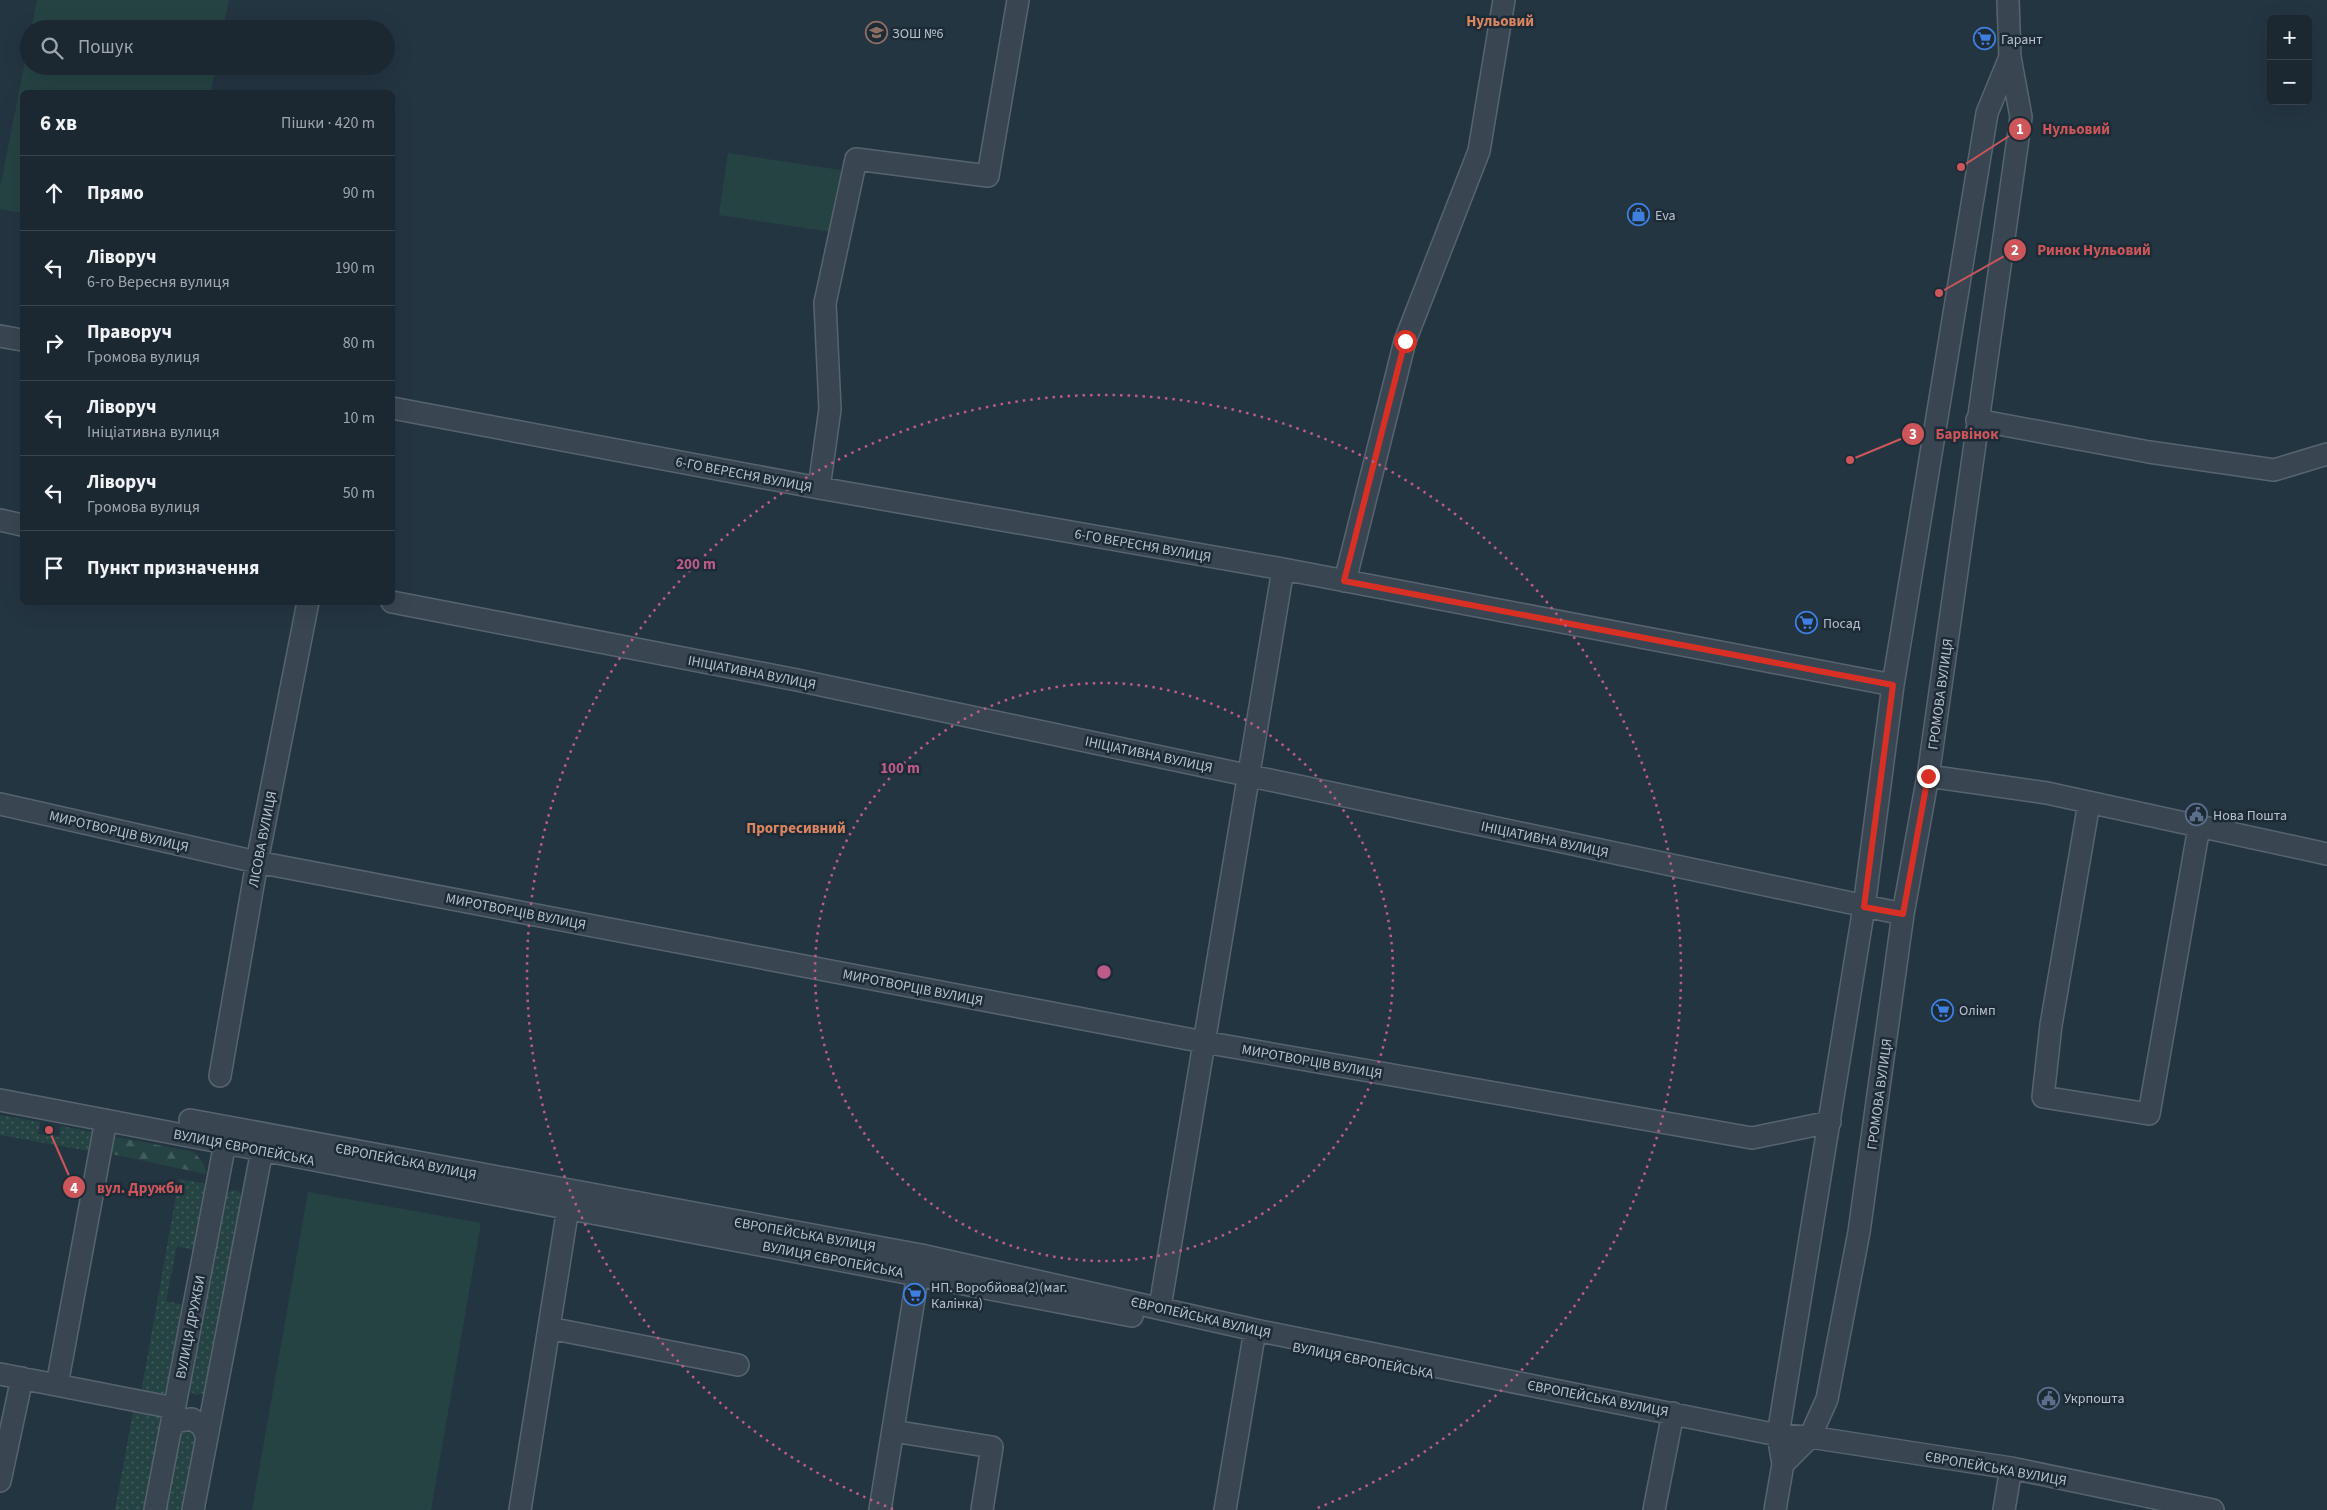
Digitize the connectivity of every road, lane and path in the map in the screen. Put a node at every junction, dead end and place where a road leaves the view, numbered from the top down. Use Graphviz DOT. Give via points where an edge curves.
graph roads {
  1 [pos="1018,0"];
  2 [pos="1504,0"];
  3 [pos="2008,0"];
  4 [pos="2010,57"];
  5 [pos="0,336"];
  6 [pos="20,340"];
  7 [pos="395,409"];
  8 [pos="1977,420"];
  9 [pos="2325,458"];
  10 [pos="819,488"];
  11 [pos="0,520"];
  12 [pos="20,525"];
  13 [pos="1283,569"];
  14 [pos="1344,581"];
  15 [pos="395,603"];
  16 [pos="307,605"];
  17 [pos="1893,685"];
  18 [pos="1249,776"];
  19 [pos="1928,776"];
  20 [pos="2089,803"];
  21 [pos="0,804"];
  22 [pos="2199,827"];
  23 [pos="2327,854"];
  24 [pos="257,862"];
  25 [pos="1864,907"];
  26 [pos="1903,914"];
  27 [pos="1204,1042"];
  28 [pos="220,1076"];
  29 [pos="0,1100"];
  30 [pos="106,1120"];
  31 [pos="190,1120"];
  32 [pos="1830,1122"];
  33 [pos="225,1143"];
  34 [pos="262,1150"];
  35 [pos="571,1192"];
  36 [pos="921,1255"];
  37 [pos="1160,1307"];
  38 [pos="549,1328"];
  39 [pos="1255,1330"];
  40 [pos="738,1365"];
  41 [pos="0,1374"];
  42 [pos="22,1378"];
  43 [pos="57,1385"];
  44 [pos="214,1397"];
  45 [pos="174,1408"];
  46 [pos="1673,1413"];
  47 [pos="893,1431"];
  48 [pos="1754,1434"];
  49 [pos="1778,1435"];
  50 [pos="206,1437"];
  51 [pos="1810,1437"];
  52 [pos="1783,1464"];
  53 [pos="2011,1468"];
  54 [pos="0,1481"];
  55 [pos="155,1510"];
  56 [pos="192,1510"];
  57 [pos="520,1510"];
  58 [pos="880,1510"];
  59 [pos="982,1510"];
  60 [pos="1225,1510"];
  61 [pos="1654,1510"];
  62 [pos="1775,1510"];
  63 [pos="2004,1510"];
  64 [pos="2212,1510"];
  1 -- 10 [label="street" via="988,176 856,159 825,303 830,409"];
  2 -- 14 [label="street" via="1479,150 1405,341"];
  3 -- 4 [label="street, ГРОМОВА ВУЛИЦЯ"];
  4 -- 8 [label="street, ГРОМОВА ВУЛИЦЯ" via="2021,116"];
  4 -- 17 [label="street, ГРОМОВА ВУЛИЦЯ" via="1986,113"];
  5 -- 6 [label="street"];
  7 -- 10 [label="street, 6-ГО ВЕРЕСНЯ ВУЛИЦЯ"];
  8 -- 9 [label="street" via="2149,452 2274,470"];
  8 -- 19 [label="street, ГРОМОВА ВУЛИЦЯ"];
  10 -- 13 [label="street, 6-ГО ВЕРЕСНЯ ВУЛИЦЯ"];
  11 -- 12 [label="street"];
  13 -- 14 [label="street, 6-ГО ВЕРЕСНЯ ВУЛИЦЯ"];
  13 -- 18 [label="street"];
  14 -- 17 [label="street, 6-ГО ВЕРЕСНЯ ВУЛИЦЯ"];
  15 -- 18 [label="street, ІНІЦІАТИВНА ВУЛИЦЯ" via="797,680"];
  16 -- 24 [label="street, ЛІСОВА ВУЛИЦЯ"];
  17 -- 25 [label="street, ГРОМОВА ВУЛИЦЯ"];
  18 -- 25 [label="street, ІНІЦІАТИВНА ВУЛИЦЯ"];
  18 -- 27 [label="street"];
  19 -- 20 [label="street" via="2047,793"];
  19 -- 26 [label="street, ГРОМОВА ВУЛИЦЯ"];
  20 -- 22 [label="street"];
  20 -- 22 [label="street" via="2051,1025 2043,1097 2149,1114"];
  21 -- 24 [label="street, МИРОТВОРЦІВ ВУЛИЦЯ"];
  22 -- 23 [label="street"];
  24 -- 27 [label="street, МИРОТВОРЦІВ ВУЛИЦЯ"];
  24 -- 28 [label="street, ЛІСОВА ВУЛИЦЯ"];
  25 -- 26 [label="street, ІНІЦІАТИВНА ВУЛИЦЯ"];
  25 -- 32 [label="street, ГРОМОВА ВУЛИЦЯ"];
  26 -- 51 [label="street, ГРОМОВА ВУЛИЦЯ" via="1859,1232 1827,1399"];
  27 -- 32 [label="street, МИРОТВОРЦІВ ВУЛИЦЯ" via="1752,1138"];
  27 -- 37 [label="street"];
  29 -- 30 [label="street, ВУЛИЦЯ ЄВРОПЕЙСЬКА"];
  30 -- 33 [label="street, ВУЛИЦЯ ЄВРОПЕЙСЬКА"];
  30 -- 43 [label="street"];
  31 -- 35 [label="street, ЄВРОПЕЙСЬКА ВУЛИЦЯ"];
  32 -- 49 [label="street, ГРОМОВА ВУЛИЦЯ"];
  33 -- 34 [label="street, ВУЛИЦЯ ЄВРОПЕЙСЬКА"];
  33 -- 45 [label="street, ВУЛИЦЯ ДРУЖБИ"];
  34 -- 44 [label="street"];
  34 -- 48 [label="street, ВУЛИЦЯ ЄВРОПЕЙСЬКА"];
  35 -- 36 [label="street, ЄВРОПЕЙСЬКА ВУЛИЦЯ"];
  35 -- 38 [label="street"];
  36 -- 37 [label="street, ЄВРОПЕЙСЬКА ВУЛИЦЯ"];
  36 -- 47 [label="street"];
  37 -- 39 [label="street, ЄВРОПЕЙСЬКА ВУЛИЦЯ"];
  38 -- 40 [label="street"];
  38 -- 57 [label="street"];
  39 -- 46 [label="street, ЄВРОПЕЙСЬКА ВУЛИЦЯ"];
  39 -- 60 [label="street"];
  41 -- 42 [label="street"];
  42 -- 43 [label="street"];
  42 -- 54 [label="street"];
  43 -- 45 [label="street"];
  44 -- 45 [label="street" via="206,1404 193,1406 182,1398"];
  44 -- 50 [label="street"];
  45 -- 50 [label="street" via="178,1421 192,1419 202,1426"];
  45 -- 55 [label="street, ВУЛИЦЯ ДРУЖБИ"];
  46 -- 49 [label="street, ЄВРОПЕЙСЬКА ВУЛИЦЯ"];
  46 -- 61 [label="street"];
  47 -- 58 [label="street"];
  47 -- 59 [label="street" via="992,1447"];
  49 -- 51 [label="street, ЄВРОПЕЙСЬКА ВУЛИЦЯ"];
  49 -- 52 [label="street, ГРОМОВА ВУЛИЦЯ"];
  50 -- 56 [label="street"];
  51 -- 52 [label="street, ГРОМОВА ВУЛИЦЯ"];
  51 -- 53 [label="street, ЄВРОПЕЙСЬКА ВУЛИЦЯ"];
  52 -- 62 [label="street, ГРОМОВА ВУЛИЦЯ"];
  53 -- 63 [label="street"];
  53 -- 64 [label="street, ЄВРОПЕЙСЬКА ВУЛИЦЯ"];
}
